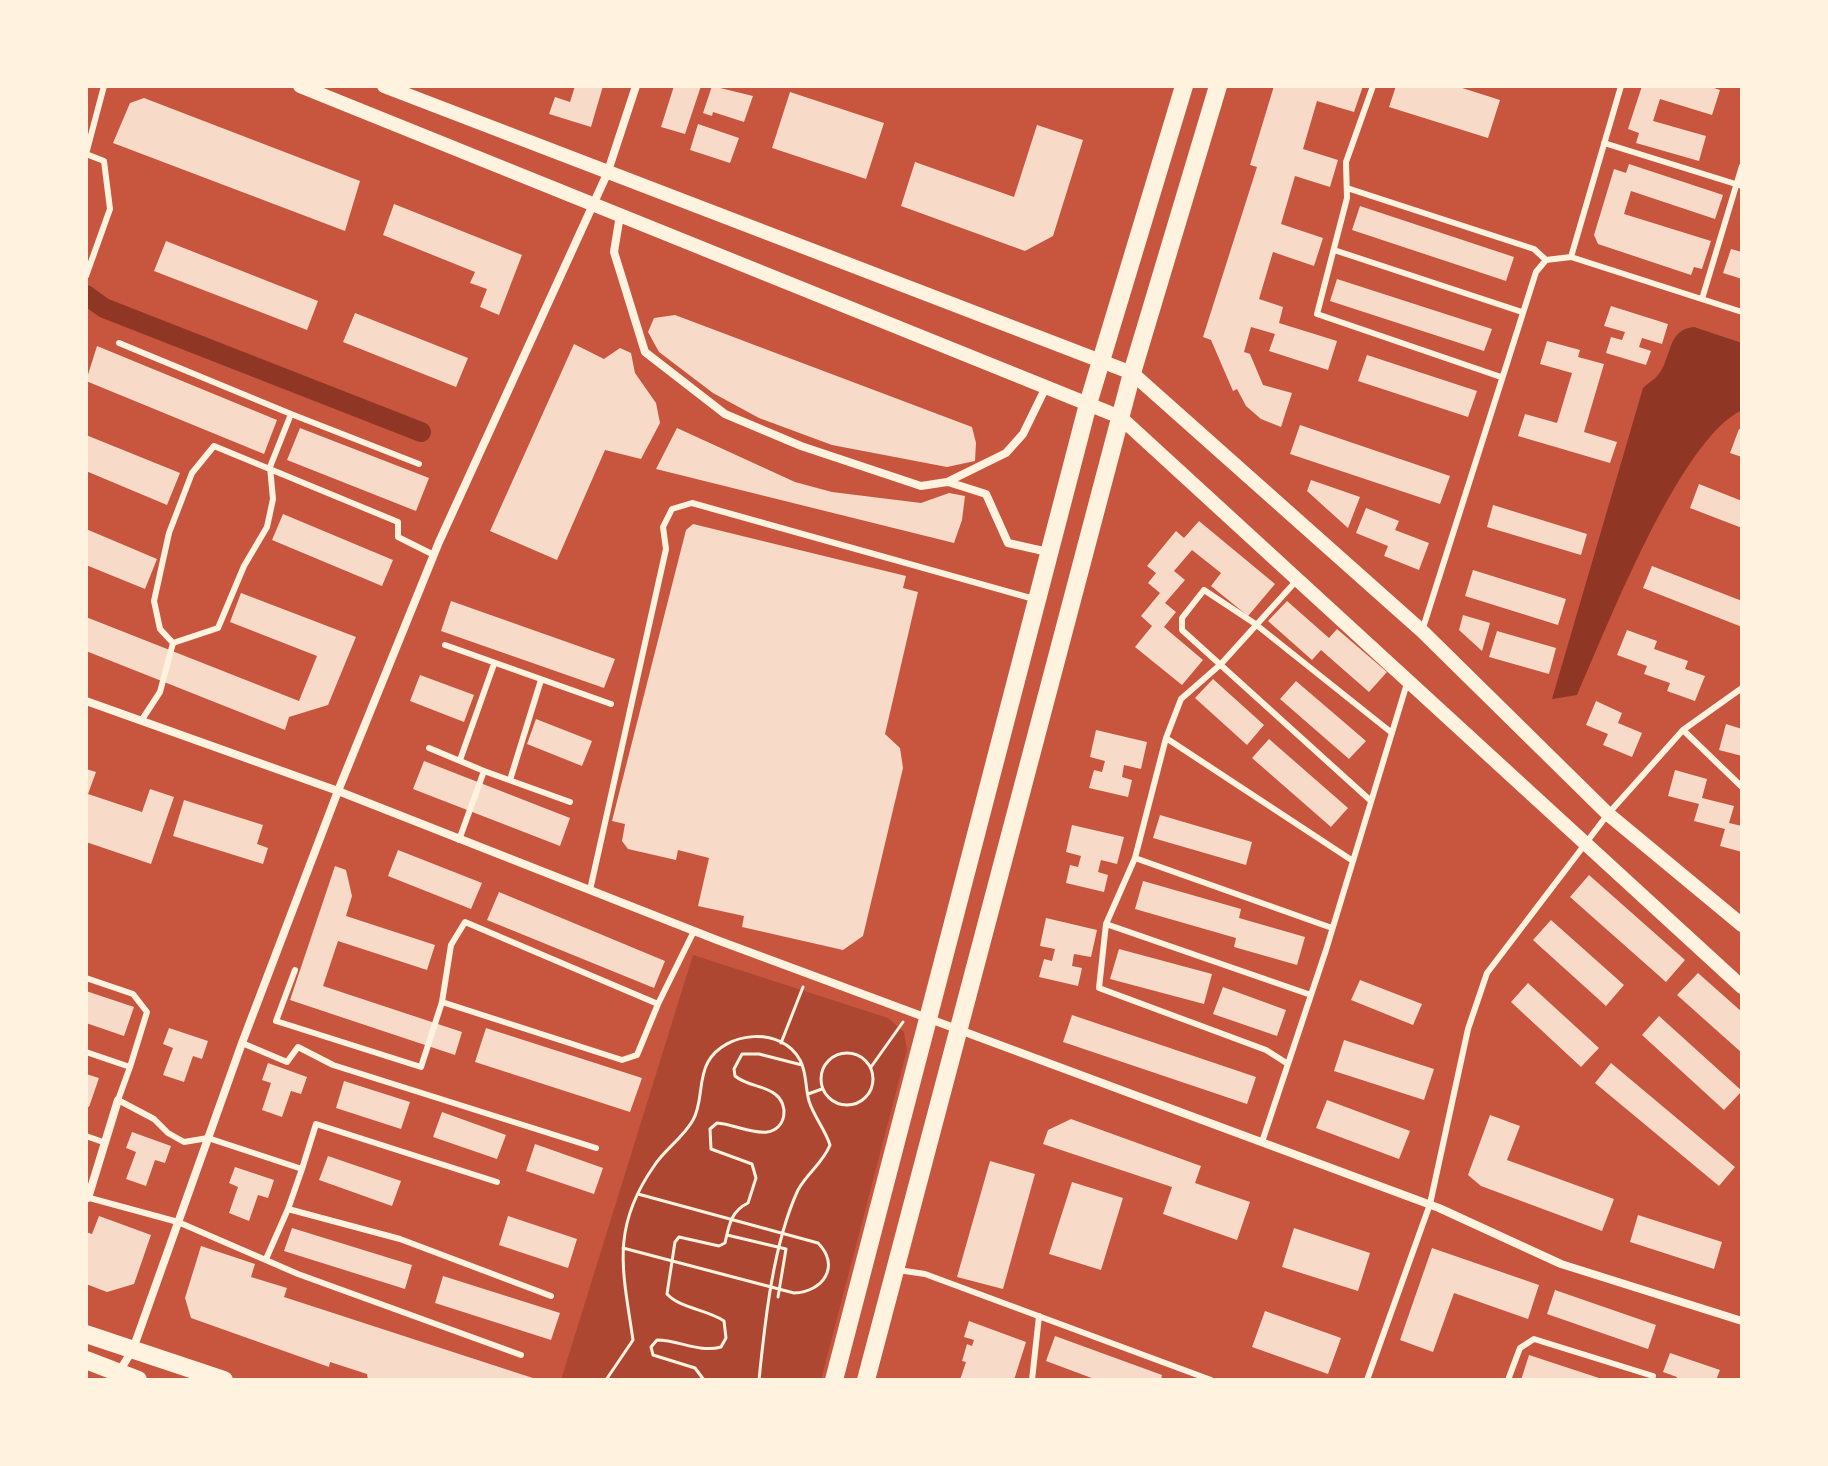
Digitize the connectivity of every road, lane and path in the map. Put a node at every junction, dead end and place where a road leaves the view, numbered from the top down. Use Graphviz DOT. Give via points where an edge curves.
graph roads {
  1 [pos="104,86"];
  2 [pos="300,86"];
  3 [pos="384,86"];
  4 [pos="636,86"];
  5 [pos="1184,86"];
  6 [pos="1218,86"];
  7 [pos="1373,86"];
  8 [pos="1621,86"];
  9 [pos="1604,143"];
  10 [pos="86,154"];
  11 [pos="1742,166"];
  12 [pos="607,174"];
  13 [pos="1739,185"];
  14 [pos="1347,188"];
  15 [pos="593,203"];
  16 [pos="620,214"];
  17 [pos="1334,250"];
  18 [pos="1571,257"];
  19 [pos="1546,260"];
  20 [pos="86,276"];
  21 [pos="1702,299"];
  22 [pos="1522,312"];
  23 [pos="1742,312"];
  24 [pos="119,343"];
  25 [pos="1101,362"];
  26 [pos="1132,373"];
  27 [pos="1501,377"];
  28 [pos="1046,387"];
  29 [pos="1088,404"];
  30 [pos="291,414"];
  31 [pos="1120,417"];
  32 [pos="419,464"];
  33 [pos="270,467"];
  34 [pos="947,482"];
  35 [pos="1049,553"];
  36 [pos="434,555"];
  37 [pos="1297,580"];
  38 [pos="1037,600"];
  39 [pos="1254,623"];
  40 [pos="1422,631"];
  41 [pos="173,643"];
  42 [pos="445,645"];
  43 [pos="494,664"];
  44 [pos="1221,664"];
  45 [pos="541,680"];
  46 [pos="1408,680"];
  47 [pos="1742,688"];
  48 [pos="86,701"];
  49 [pos="611,704"];
  50 [pos="141,721"];
  51 [pos="1683,730"];
  52 [pos="1392,733"];
  53 [pos="1166,738"];
  54 [pos="429,748"];
  55 [pos="460,760"];
  56 [pos="484,771"];
  57 [pos="510,780"];
  58 [pos="1742,787"];
  59 [pos="338,791"];
  60 [pos="1371,801"];
  61 [pos="570,802"];
  62 [pos="1608,814"];
  63 [pos="459,840"];
  64 [pos="1586,844"];
  65 [pos="1135,858"];
  66 [pos="1353,861"];
  67 [pos="590,890"];
  68 [pos="1106,924"];
  69 [pos="1742,925"];
  70 [pos="1332,928"];
  71 [pos="694,931"];
  72 [pos="295,970"];
  73 [pos="809,974"];
  74 [pos="86,978"];
  75 [pos="1742,987"];
  76 [pos="1311,995"];
  77 [pos="442,1002"];
  78 [pos="658,1004"];
  79 [pos="909,1011"];
  80 [pos="928,1018"];
  81 [pos="957,1029"];
  82 [pos="242,1043"];
  83 [pos="781,1043"];
  84 [pos="86,1052"];
  85 [pos="1288,1064"];
  86 [pos="802,1065"];
  87 [pos="130,1067"];
  88 [pos="871,1067"];
  89 [pos="822,1089"];
  90 [pos="808,1094"];
  91 [pos="118,1100"];
  92 [pos="86,1136"];
  93 [pos="208,1138"];
  94 [pos="103,1142"];
  95 [pos="1262,1142"];
  96 [pos="596,1148"];
  97 [pos="302,1169"];
  98 [pos="497,1182"];
  99 [pos="638,1194"];
  100 [pos="87,1198"];
  101 [pos="1430,1204"];
  102 [pos="288,1209"];
  103 [pos="178,1222"];
  104 [pos="785,1232"];
  105 [pos="727,1235"];
  106 [pos="623,1248"];
  107 [pos="266,1259"];
  108 [pos="895,1269"];
  109 [pos="772,1288"];
  110 [pos="551,1296"];
  111 [pos="778,1297"];
  112 [pos="1039,1316"];
  113 [pos="1742,1321"];
  114 [pos="86,1334"];
  115 [pos="133,1349"];
  116 [pos="521,1355"];
  117 [pos="86,1360"];
  118 [pos="118,1376"];
  119 [pos="1207,1379"];
  120 [pos="138,1380"];
  121 [pos="224,1380"];
  122 [pos="606,1380"];
  123 [pos="704,1380"];
  124 [pos="759,1380"];
  125 [pos="834,1380"];
  126 [pos="866,1380"];
  127 [pos="1033,1380"];
  128 [pos="1367,1380"];
  129 [pos="1508,1380"];
  130 [pos="1652,1380"];
  1 -- 10 [label="lane"];
  2 -- 15 [label="street"];
  3 -- 12 [label="street"];
  4 -- 12 [label="street"];
  5 -- 25 [label="main road"];
  6 -- 26 [label="main road"];
  7 -- 14 [label="lane" via="1346,162"];
  8 -- 9 [label="lane"];
  9 -- 13 [label="lane"];
  9 -- 18 [label="lane"];
  10 -- 20 [label="lane" via="104,161 110,209"];
  11 -- 13 [label="lane"];
  12 -- 15 [label="street"];
  12 -- 25 [label="street"];
  13 -- 21 [label="lane"];
  14 -- 17 [label="lane"];
  14 -- 19 [label="lane" via="1534,249"];
  15 -- 16 [label="street"];
  15 -- 36 [label="street"];
  16 -- 28 [label="street"];
  16 -- 34 [label="street" via="614,252 625,295 645,352 671,375 725,414 801,446 921,486"];
  17 -- 22 [label="lane"];
  17 -- 27 [label="lane" via="1317,314"];
  18 -- 19 [label="lane"];
  18 -- 21 [label="lane"];
  19 -- 22 [label="lane" via="1536,272"];
  21 -- 23 [label="lane"];
  22 -- 27 [label="lane"];
  24 -- 30 [label="lane"];
  25 -- 26 [label="street"];
  25 -- 29 [label="main road"];
  26 -- 31 [label="main road"];
  26 -- 40 [label="street"];
  27 -- 40 [label="lane"];
  28 -- 29 [label="street"];
  28 -- 34 [label="street" via="1023,434 1006,453"];
  29 -- 31 [label="street"];
  29 -- 35 [label="main road"];
  30 -- 32 [label="lane"];
  30 -- 33 [label="lane"];
  31 -- 37 [label="street"];
  31 -- 81 [label="main road"];
  33 -- 36 [label="lane" via="398,522 398,537"];
  33 -- 41 [label="lane" via="273,499 267,527 218,628"];
  33 -- 41 [label="lane" via="214,446 192,473 169,533 154,601 160,629"];
  34 -- 35 [label="street" via="986,494 1008,543"];
  35 -- 38 [label="main road"];
  36 -- 59 [label="street"];
  37 -- 39 [label="lane"];
  37 -- 46 [label="street"];
  38 -- 67 [label="lane" via="692,503 672,509 663,527 666,549"];
  38 -- 80 [label="main road"];
  39 -- 44 [label="lane"];
  39 -- 44 [label="lane" via="1204,590 1182,618 1182,630"];
  39 -- 52 [label="lane"];
  40 -- 62 [label="street"];
  41 -- 50 [label="lane" via="160,692"];
  42 -- 43 [label="lane"];
  43 -- 45 [label="lane"];
  43 -- 55 [label="lane"];
  44 -- 53 [label="lane" via="1181,699"];
  44 -- 60 [label="lane"];
  45 -- 49 [label="lane"];
  45 -- 57 [label="lane"];
  46 -- 52 [label="lane"];
  46 -- 64 [label="street"];
  47 -- 51 [label="lane"];
  48 -- 50 [label="street"];
  50 -- 59 [label="street"];
  51 -- 58 [label="lane"];
  51 -- 62 [label="lane"];
  52 -- 60 [label="lane"];
  53 -- 65 [label="lane"];
  53 -- 66 [label="lane"];
  54 -- 55 [label="lane"];
  55 -- 56 [label="lane"];
  56 -- 57 [label="lane"];
  56 -- 63 [label="lane"];
  57 -- 61 [label="lane"];
  59 -- 63 [label="street"];
  59 -- 82 [label="street"];
  60 -- 66 [label="lane"];
  62 -- 64 [label="lane"];
  62 -- 69 [label="street"];
  63 -- 67 [label="street"];
  64 -- 75 [label="street"];
  64 -- 101 [label="lane" via="1487,973 1464,1042"];
  65 -- 68 [label="lane"];
  65 -- 70 [label="lane"];
  66 -- 70 [label="lane"];
  67 -- 71 [label="street"];
  68 -- 76 [label="lane"];
  68 -- 85 [label="lane" via="1099,988 1266,1050"];
  70 -- 76 [label="lane"];
  71 -- 73 [label="street"];
  71 -- 78 [label="lane"];
  72 -- 77 [label="lane" via="276,1021 421,1067"];
  73 -- 79 [label="street"];
  73 -- 83 [label="path"];
  74 -- 87 [label="lane" via="133,994 147,1012"];
  76 -- 85 [label="lane"];
  77 -- 78 [label="lane" via="622,1060 637,1055"];
  77 -- 78 [label="lane" via="451,945 465,922"];
  79 -- 80 [label="street"];
  79 -- 88 [label="path"];
  80 -- 81 [label="street"];
  80 -- 125 [label="main road"];
  81 -- 95 [label="street"];
  81 -- 108 [label="main road"];
  82 -- 93 [label="street"];
  82 -- 96 [label="lane" via="287,1062 298,1047 333,1065"];
  83 -- 86 [label="path"];
  83 -- 99 [label="path" via="743,1036 721,1045 701,1080 695,1118 662,1155"];
  84 -- 87 [label="lane"];
  85 -- 95 [label="lane"];
  86 -- 90 [label="path"];
  86 -- 105 [label="path" via="742,1054 734,1069 742,1082 772,1091 785,1108 777,1128 760,1132 717,1123 710,1129 711,1149 756,1170 748,1203 737,1208"];
  87 -- 91 [label="lane"];
  88 -- 89 [label="path" via="853,1053 837,1054 821,1073"];
  88 -- 89 [label="path" via="871,1090 859,1102 834,1102"];
  89 -- 90 [label="path"];
  90 -- 104 [label="path" via="830,1145 824,1161 799,1189"];
  91 -- 93 [label="lane" via="184,1142"];
  91 -- 94 [label="street"];
  92 -- 94 [label="lane"];
  93 -- 97 [label="lane"];
  93 -- 103 [label="street"];
  94 -- 100 [label="street"];
  95 -- 101 [label="street"];
  97 -- 98 [label="lane" via="316,1124"];
  97 -- 102 [label="lane"];
  99 -- 104 [label="path"];
  99 -- 106 [label="path"];
  100 -- 103 [label="lane"];
  101 -- 113 [label="street" via="1561,1264"];
  101 -- 128 [label="lane"];
  102 -- 107 [label="lane"];
  102 -- 110 [label="lane" via="400,1239"];
  103 -- 107 [label="lane"];
  103 -- 115 [label="street"];
  104 -- 109 [label="path"];
  104 -- 109 [label="path" via="818,1243 829,1267 824,1282 809,1292"];
  105 -- 111 [label="path" via="786,1249"];
  105 -- 123 [label="path" via="719,1246 679,1237 666,1284 675,1302 724,1321 721,1347 711,1350 657,1340 651,1347 653,1355 695,1368"];
  106 -- 109 [label="path"];
  106 -- 122 [label="path" via="622,1289 633,1340"];
  107 -- 116 [label="lane"];
  108 -- 112 [label="lane" via="925,1274"];
  108 -- 126 [label="main road"];
  109 -- 124 [label="path"];
  112 -- 119 [label="lane"];
  112 -- 127 [label="lane"];
  114 -- 115 [label="main road"];
  115 -- 118 [label="street"];
  115 -- 121 [label="main road"];
  117 -- 118 [label="main road"];
  118 -- 120 [label="main road"];
  129 -- 130 [label="lane" via="1520,1348 1534,1339 1653,1376"];
}
